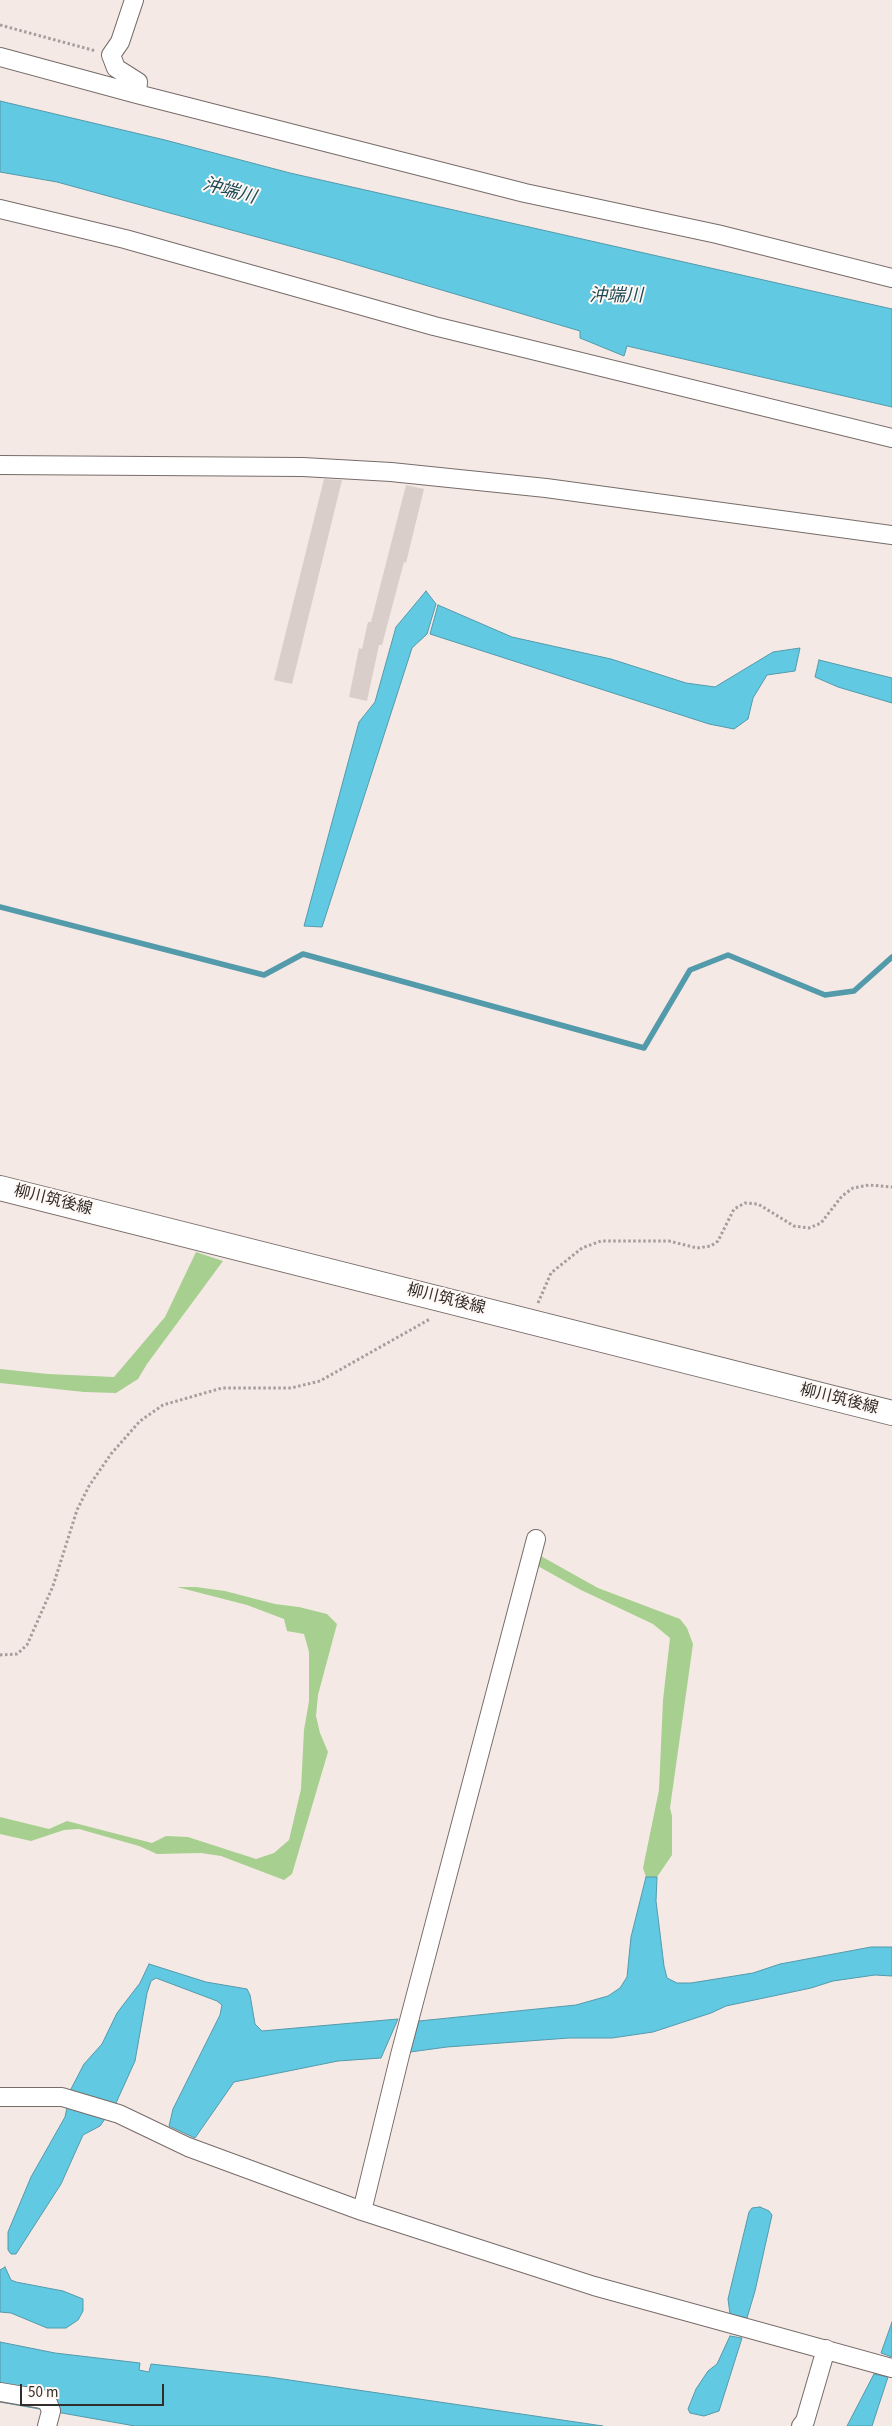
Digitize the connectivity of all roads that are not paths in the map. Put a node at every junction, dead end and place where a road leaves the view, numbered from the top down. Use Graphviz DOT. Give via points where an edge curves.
graph roads {
  1 [pos="134,0"];
  2 [pos="0,57"];
  3 [pos="137,94"];
  4 [pos="0,209"];
  5 [pos="892,278"];
  6 [pos="892,438"];
  7 [pos="0,465"];
  8 [pos="892,535"];
  9 [pos="0,1188"];
  10 [pos="892,1413"];
  11 [pos="536,1539"];
  12 [pos="0,2098"];
  13 [pos="362,2211"];
  14 [pos="826,2349"];
  15 [pos="892,2368"];
  16 [pos="0,2392"];
  17 [pos="48,2426"];
  18 [pos="801,2426"];
  1 -- 3 [label="street" via="120,42 111,55 116,68 138,82"];
  2 -- 3 [label="street"];
  3 -- 5 [label="street" via="524,192 716,234"];
  4 -- 6 [label="street" via="125,240 434,326"];
  7 -- 8 [label="street" via="302,467 391,472 546,488"];
  9 -- 10 [label="main road, 柳川筑後線"];
  11 -- 13 [label="street"];
  12 -- 13 [label="street" via="62,2097 119,2114 188,2147"];
  13 -- 14 [label="street" via="594,2286"];
  14 -- 15 [label="street"];
  14 -- 18 [label="street"];
  16 -- 17 [label="street" via="42,2399 48,2403 51,2411"];
}
